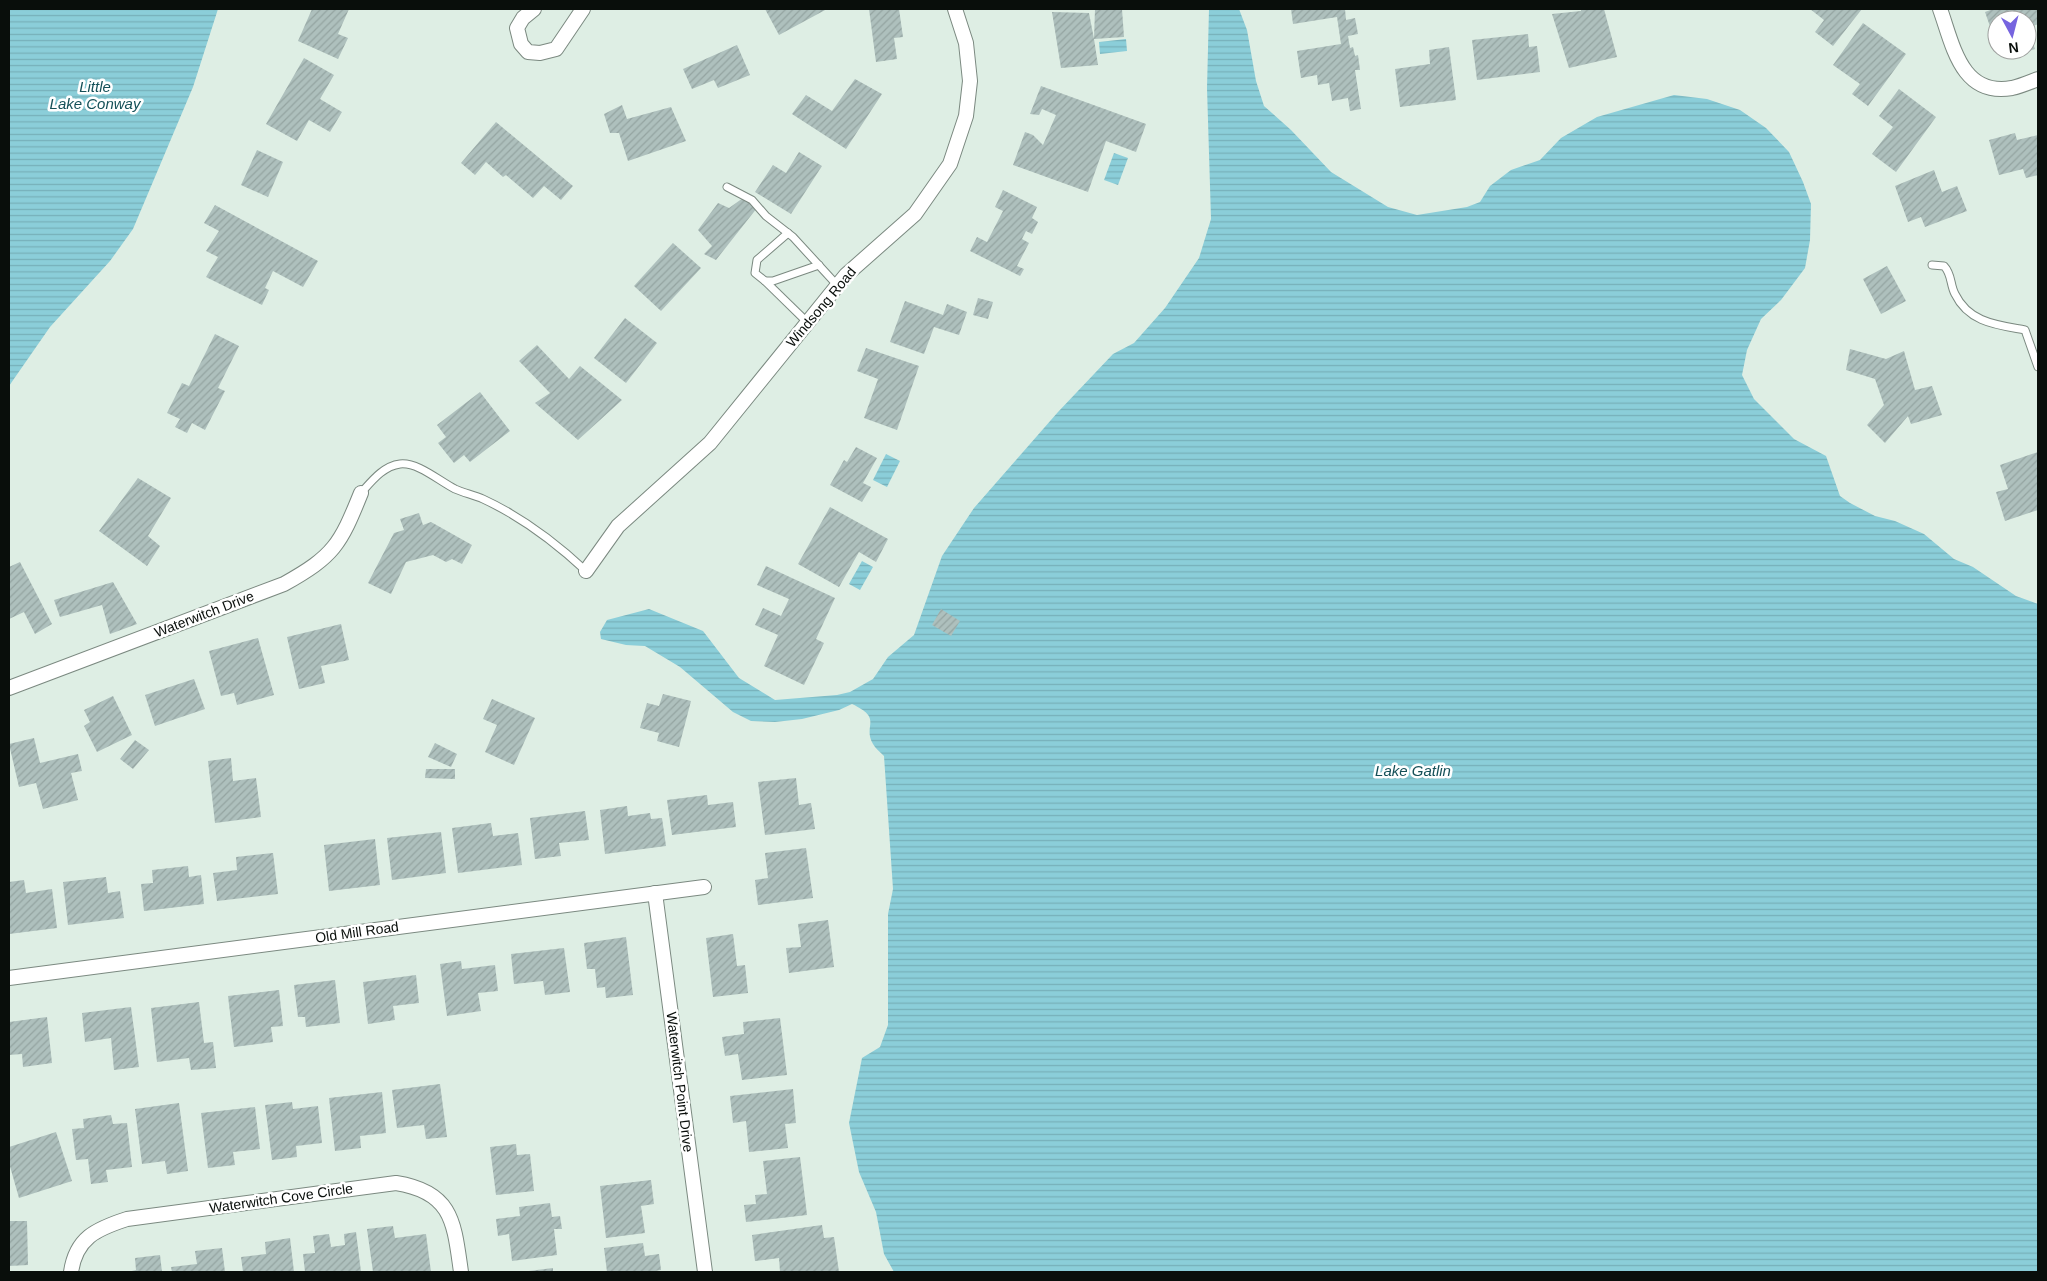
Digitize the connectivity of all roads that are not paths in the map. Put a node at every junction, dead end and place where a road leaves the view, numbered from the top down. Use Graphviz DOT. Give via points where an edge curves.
graph roads {
  1 [pos="534,9"];
  2 [pos="583,9"];
  3 [pos="955,9"];
  4 [pos="1940,9"];
  5 [pos="2038,79"];
  6 [pos="727,187"];
  7 [pos="788,233"];
  8 [pos="819,265"];
  9 [pos="1932,265"];
  10 [pos="765,281"];
  11 [pos="837,285"];
  12 [pos="807,322"];
  13 [pos="2038,368"];
  14 [pos="360,493"];
  15 [pos="586,571"];
  16 [pos="9,688"];
  17 [pos="704,887"];
  18 [pos="655,893"];
  19 [pos="9,978"];
  20 [pos="71,1272"];
  21 [pos="460,1272"];
  22 [pos="705,1272"];
  1 -- 2 [label="street" via="517,28 521,44 528,52 540,53 556,49"];
  3 -- 11 [label="street, Windsong Road" via="966,43 970,81 966,116 950,164 915,214"];
  4 -- 5 [label="street" via="1960,66 1972,79 1991,88 2012,88"];
  6 -- 7 [label="lane" via="752,200"];
  7 -- 8 [label="lane"];
  7 -- 10 [label="lane" via="757,260 756,272"];
  8 -- 10 [label="lane"];
  8 -- 11 [label="lane"];
  9 -- 13 [label="lane" via="1944,266 1949,271 1955,294 1968,310 1988,324 2025,330"];
  10 -- 12 [label="lane"];
  11 -- 12 [label="street, Windsong Road"];
  12 -- 15 [label="street, Windsong Road" via="710,443 618,526"];
  14 -- 15 [label="lane" via="389,468 399,464 410,465 456,490 482,498 510,513 556,543"];
  14 -- 16 [label="street, Waterwitch Drive" via="334,550 313,568 284,584"];
  17 -- 18 [label="street, Old Mill Road"];
  18 -- 19 [label="street, Old Mill Road"];
  18 -- 22 [label="street, Waterwitch Point Drive"];
  20 -- 21 [label="street, Waterwitch Cove Circle" via="74,1255 85,1240 105,1226 127,1219 396,1183 414,1186 431,1194 445,1209 454,1226"];
}
